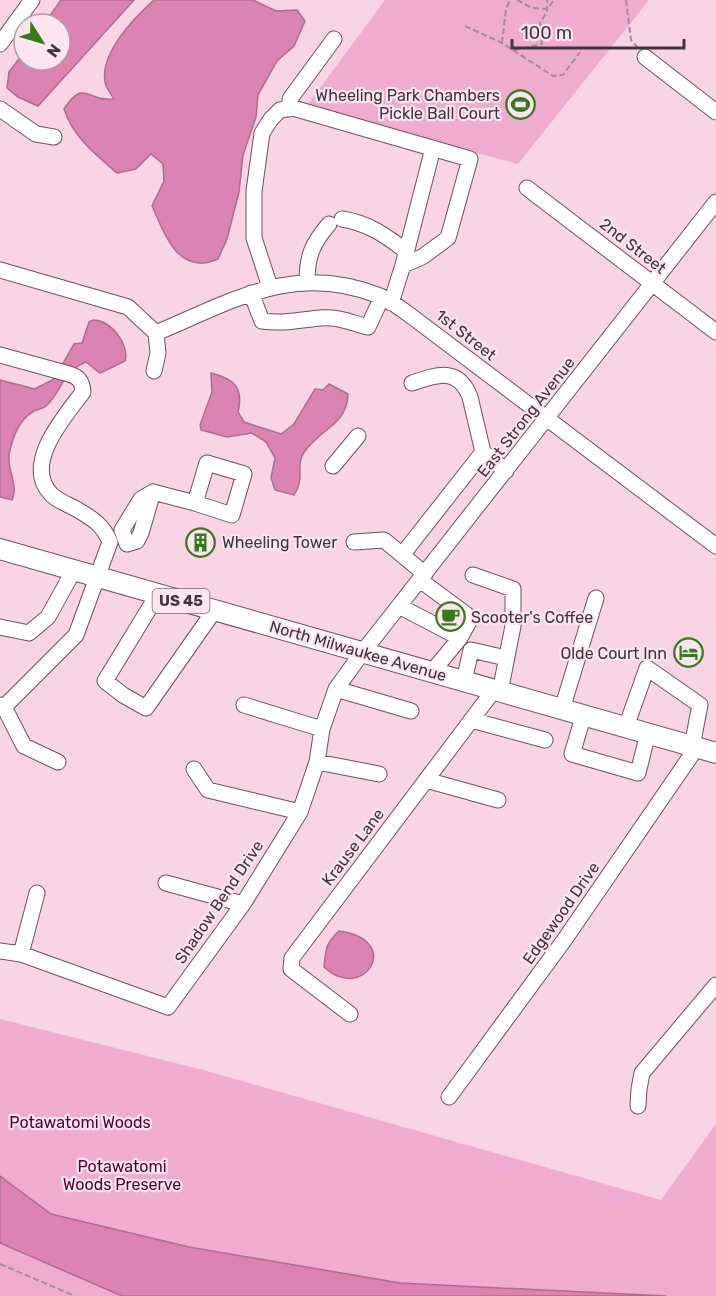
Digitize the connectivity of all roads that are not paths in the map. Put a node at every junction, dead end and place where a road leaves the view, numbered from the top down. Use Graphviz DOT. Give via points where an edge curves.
graph roads {
  1 [pos="32,0"];
  2 [pos="3,34"];
  3 [pos="334,39"];
  4 [pos="645,57"];
  5 [pos="290,108"];
  6 [pos="0,109"];
  7 [pos="716,112"];
  8 [pos="54,137"];
  9 [pos="433,148"];
  10 [pos="528,188"];
  11 [pos="716,202"];
  12 [pos="405,258"];
  13 [pos="0,270"];
  14 [pos="307,282"];
  15 [pos="652,284"];
  16 [pos="270,287"];
  17 [pos="251,293"];
  18 [pos="386,300"];
  19 [pos="716,332"];
  20 [pos="156,333"];
  21 [pos="0,355"];
  22 [pos="154,371"];
  23 [pos="412,383"];
  24 [pos="546,420"];
  25 [pos="358,436"];
  26 [pos="483,452"];
  27 [pos="333,466"];
  28 [pos="506,471"];
  29 [pos="195,503"];
  30 [pos="107,534"];
  31 [pos="354,542"];
  32 [pos="716,546"];
  33 [pos="0,549"];
  34 [pos="402,555"];
  35 [pos="74,570"];
  36 [pos="473,575"];
  37 [pos="96,577"];
  38 [pos="422,577"];
  39 [pos="158,594"];
  40 [pos="596,598"];
  41 [pos="399,606"];
  42 [pos="214,611"];
  43 [pos="0,627"];
  44 [pos="460,638"];
  45 [pos="362,653"];
  46 [pos="506,658"];
  47 [pos="432,672"];
  48 [pos="464,681"];
  49 [pos="336,689"];
  50 [pos="497,691"];
  51 [pos="244,705"];
  52 [pos="2,706"];
  53 [pos="562,709"];
  54 [pos="411,711"];
  55 [pos="584,714"];
  56 [pos="471,720"];
  57 [pos="626,727"];
  58 [pos="322,729"];
  59 [pos="648,733"];
  60 [pos="545,740"];
  61 [pos="694,746"];
  62 [pos="716,753"];
  63 [pos="58,762"];
  64 [pos="317,762"];
  65 [pos="194,769"];
  66 [pos="379,774"];
  67 [pos="426,780"];
  68 [pos="498,800"];
  69 [pos="300,812"];
  70 [pos="166,884"];
  71 [pos="37,893"];
  72 [pos="243,904"];
  73 [pos="0,951"];
  74 [pos="21,954"];
  75 [pos="716,985"];
  76 [pos="350,1014"];
  77 [pos="449,1097"];
  78 [pos="638,1106"];
  1 -- 2 [label="street"];
  3 -- 5 [label="street" via="290,99"];
  4 -- 7 [label="street"];
  5 -- 9 [label="street"];
  5 -- 16 [label="street" via="280,110 262,133 254,192 254,238"];
  6 -- 8 [label="street" via="36,134"];
  9 -- 12 [label="street"];
  9 -- 12 [label="street" via="470,159 448,238 422,257"];
  10 -- 15 [label="street, 2nd Street"];
  11 -- 15 [label="street, East Strong Avenue"];
  12 -- 14 [label="street" via="373,227 357,221 335,221 312,249 307,261"];
  12 -- 18 [label="street"];
  13 -- 20 [label="street" via="128,307"];
  14 -- 16 [label="street, 1st Street"];
  14 -- 18 [label="street, 1st Street" via="343,284"];
  15 -- 19 [label="street, 2nd Street"];
  15 -- 24 [label="street, East Strong Avenue"];
  16 -- 17 [label="street, 1st Street"];
  17 -- 18 [label="street" via="262,321 279,324 322,318 368,327"];
  17 -- 20 [label="street, 1st Street"];
  18 -- 24 [label="street, 1st Street"];
  20 -- 22 [label="street" via="158,353"];
  21 -- 30 [label="street" via="78,377 83,384 83,392 48,440 42,478 51,494 99,523"];
  23 -- 26 [label="street" via="439,374 459,381 466,388"];
  24 -- 28 [label="street, East Strong Avenue"];
  24 -- 32 [label="street, 1st Street"];
  25 -- 27 [label="street"];
  26 -- 28 [label="street"];
  26 -- 34 [label="street"];
  28 -- 38 [label="street, East Strong Avenue"];
  29 -- 30 [label="street" via="153,492 141,499 122,530 127,544 115,534"];
  30 -- 37 [label="street" via="110,542"];
  31 -- 34 [label="street" via="384,540"];
  33 -- 35 [label="main road, North Milwaukee Avenue / US 45"];
  34 -- 38 [label="street"];
  35 -- 37 [label="main road, North Milwaukee Avenue / US 45"];
  35 -- 43 [label="street" via="48,617 29,633"];
  36 -- 46 [label="street" via="513,589 513,626"];
  37 -- 39 [label="main road, North Milwaukee Avenue / US 45"];
  37 -- 52 [label="street" via="76,635"];
  38 -- 41 [label="street, East Strong Avenue"];
  38 -- 44 [label="street" via="471,618"];
  39 -- 42 [label="main road, North Milwaukee Avenue / US 45"];
  39 -- 42 [label="street" via="105,681 146,708"];
  40 -- 53 [label="street"];
  41 -- 44 [label="street"];
  41 -- 45 [label="street, East Strong Avenue"];
  42 -- 45 [label="main road, North Milwaukee Avenue / US 45"];
  44 -- 47 [label="street"];
  45 -- 47 [label="main road, North Milwaukee Avenue / US 45"];
  45 -- 49 [label="street, Shadow Bend Drive"];
  46 -- 48 [label="street" via="471,650"];
  46 -- 50 [label="street"];
  47 -- 48 [label="main road, North Milwaukee Avenue / US 45"];
  48 -- 50 [label="main road, North Milwaukee Avenue / US 45"];
  49 -- 54 [label="street"];
  49 -- 58 [label="street, Shadow Bend Drive"];
  50 -- 53 [label="main road, North Milwaukee Avenue / US 45"];
  50 -- 56 [label="street, Krause Lane"];
  51 -- 58 [label="street"];
  52 -- 63 [label="street" via="24,746"];
  53 -- 55 [label="main road, North Milwaukee Avenue / US 45"];
  55 -- 57 [label="main road, North Milwaukee Avenue / US 45"];
  55 -- 59 [label="street" via="572,754 638,773"];
  56 -- 60 [label="street"];
  56 -- 67 [label="street, Krause Lane"];
  57 -- 59 [label="main road, North Milwaukee Avenue / US 45"];
  57 -- 61 [label="street" via="647,668 700,705"];
  58 -- 64 [label="street, Shadow Bend Drive"];
  59 -- 61 [label="main road, North Milwaukee Avenue / US 45"];
  61 -- 62 [label="main road, North Milwaukee Avenue / US 45"];
  61 -- 77 [label="street, Edgewood Drive" via="566,939"];
  64 -- 66 [label="street"];
  64 -- 69 [label="street, Shadow Bend Drive"];
  65 -- 69 [label="street" via="208,790"];
  67 -- 68 [label="street"];
  67 -- 76 [label="street, Krause Lane" via="292,958 291,969"];
  69 -- 72 [label="street, Shadow Bend Drive"];
  70 -- 72 [label="street"];
  71 -- 74 [label="street"];
  72 -- 74 [label="street, Shadow Bend Drive" via="168,1007"];
  73 -- 74 [label="street, Shadow Bend Drive"];
  75 -- 78 [label="street" via="642,1073"];
}
